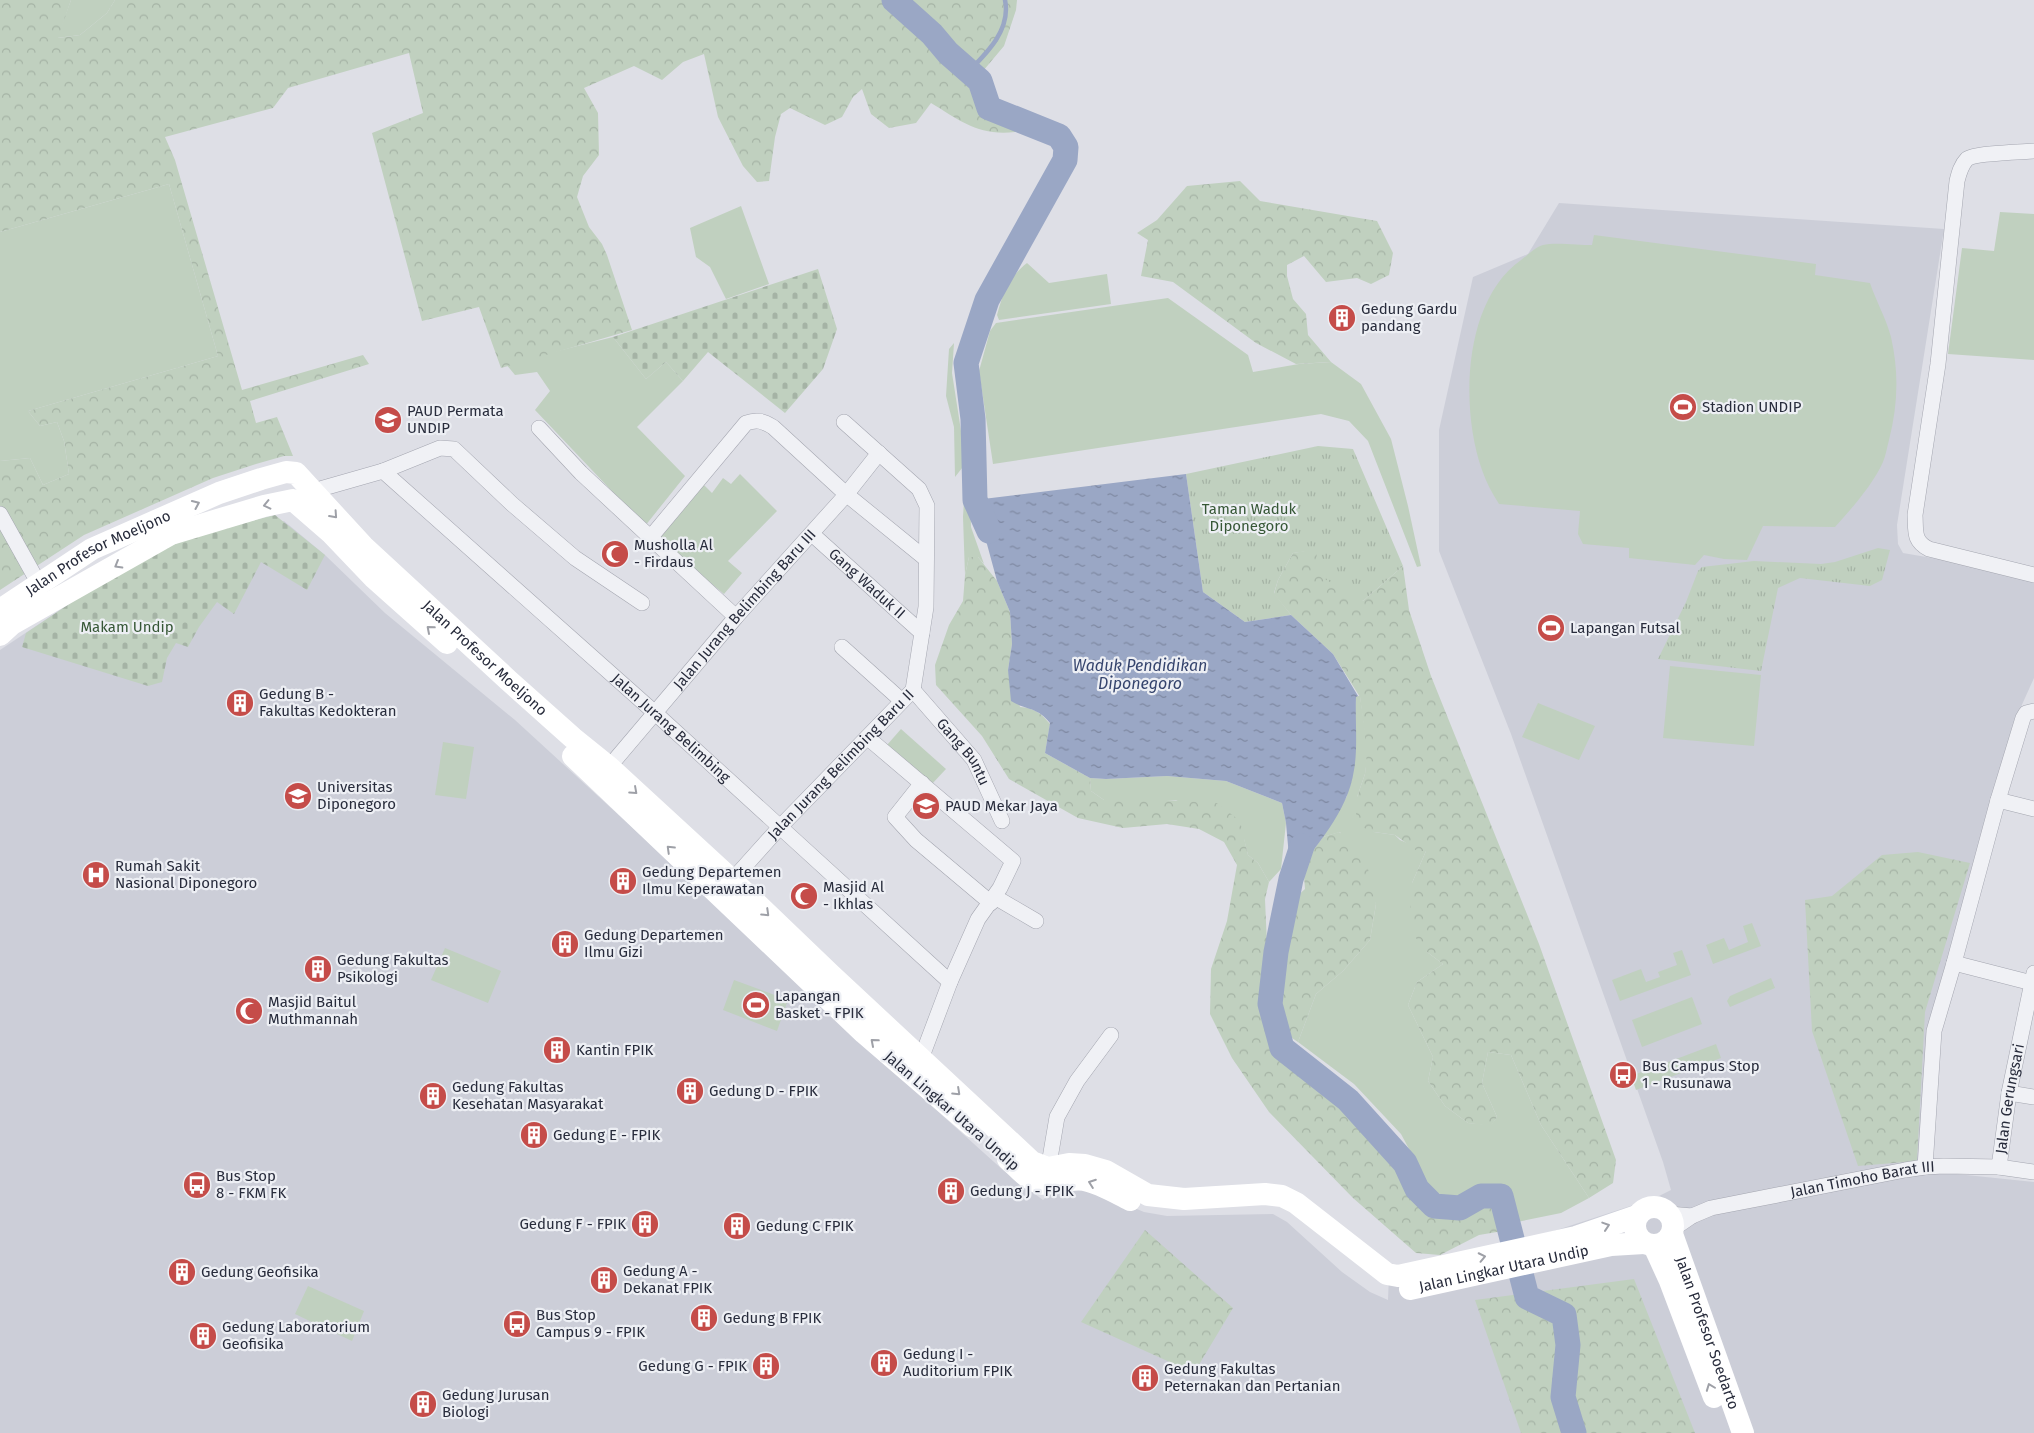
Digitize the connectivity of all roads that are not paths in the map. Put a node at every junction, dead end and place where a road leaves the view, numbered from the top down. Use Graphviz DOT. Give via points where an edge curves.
graph roads {
  1 [pos="2034,151"];
  2 [pos="844,422"];
  3 [pos="539,428"];
  4 [pos="879,453"];
  5 [pos="384,470"];
  6 [pos="846,494"];
  7 [pos="303,495"];
  8 [pos="0,514"];
  9 [pos="812,534"];
  10 [pos="650,538"];
  11 [pos="926,559"];
  12 [pos="2034,575"];
  13 [pos="39,584"];
  14 [pos="642,603"];
  15 [pos="0,610"];
  16 [pos="736,617"];
  17 [pos="922,633"];
  18 [pos="0,635"];
  19 [pos="842,647"];
  20 [pos="913,690"];
  21 [pos="902,701"];
  22 [pos="2034,711"];
  23 [pos="654,712"];
  24 [pos="868,738"];
  25 [pos="603,772"];
  26 [pos="922,783"];
  27 [pos="1998,800"];
  28 [pos="2034,808"];
  29 [pos="1002,821"];
  30 [pos="779,828"];
  31 [pos="725,887"];
  32 [pos="993,900"];
  33 [pos="1036,921"];
  34 [pos="1954,963"];
  35 [pos="950,982"];
  36 [pos="2032,986"];
  37 [pos="1111,1035"];
  38 [pos="921,1059"];
  39 [pos="2009,1093"];
  40 [pos="2034,1097"];
  41 [pos="1926,1167"];
  42 [pos="1999,1167"];
  43 [pos="2034,1172"];
  44 [pos="1047,1176"];
  45 [pos="1637,1216"];
  46 [pos="1662,1233"];
  47 [pos="1581,1243"];
  48 [pos="1727,1433"];
  49 [pos="1743,1433"];
  1 -- 12 [label="street" via="1968,158 1960,168 1938,364 1915,515 1917,539 1921,545"];
  2 -- 4 [label="street, Jalan Jurang Belimbing Baru II"];
  3 -- 10 [label="street" via="581,474"];
  4 -- 6 [label="street, Jalan Jurang Belimbing Baru III"];
  4 -- 11 [label="street, Jalan Jurang Belimbing Baru II" via="923,494 927,506"];
  5 -- 7 [label="street"];
  5 -- 14 [label="street" via="440,448 454,449 575,558"];
  5 -- 23 [label="street, Jalan Jurang Belimbing"];
  6 -- 9 [label="street, Jalan Jurang Belimbing Baru III"];
  6 -- 10 [label="street" via="773,427 754,420 746,423"];
  6 -- 11 [label="street"];
  13 -- 7 [label="street, Jalan Profesor Moeljono, one-way" via="92,549 219,493 291,472 300,476"];
  7 -- 18 [label="street, one-way" via="171,534 12,624"];
  7 -- 25 [label="street, Jalan Lingkar Utara Undip" via="331,533 373,577"];
  8 -- 13 [label="street"];
  9 -- 16 [label="street, Jalan Jurang Belimbing Baru III"];
  9 -- 17 [label="street, Gang Waduk II"];
  10 -- 16 [label="street"];
  11 -- 17 [label="street, Jalan Jurang Belimbing Baru II" via="926,606"];
  13 -- 15 [label="street, Jalan Profesor Moeljono"];
  16 -- 23 [label="street, Jalan Jurang Belimbing Baru III"];
  17 -- 20 [label="street, Jalan Jurang Belimbing Baru II"];
  19 -- 21 [label="street"];
  20 -- 21 [label="street, Jalan Jurang Belimbing Baru II"];
  20 -- 29 [label="street, Gang Buntu" via="974,760"];
  21 -- 24 [label="street, Jalan Jurang Belimbing Baru II"];
  22 -- 27 [label="street" via="2026,713 2023,718"];
  23 -- 25 [label="street, Jalan Jurang Belimbing Baru III"];
  23 -- 30 [label="street, Jalan Jurang Belimbing"];
  24 -- 26 [label="street"];
  24 -- 30 [label="street, Jalan Jurang Belimbing Baru II"];
  25 -- 31 [label="street, Jalan Lingkar Utara Undip"];
  26 -- 32 [label="street" via="1013,861"];
  26 -- 32 [label="street" via="895,817 916,840"];
  27 -- 28 [label="street"];
  27 -- 34 [label="street"];
  30 -- 31 [label="street, Jalan Jurang Belimbing Baru II"];
  30 -- 35 [label="street, Jalan Jurang Belimbing"];
  31 -- 38 [label="street, one-way"];
  44 -- 31 [label="street, Jalan Lingkar Utara Undip, one-way" via="1030,1178 864,1033"];
  32 -- 33 [label="street"];
  32 -- 35 [label="street" via="978,919"];
  34 -- 36 [label="street"];
  34 -- 41 [label="street" via="1934,1031"];
  35 -- 38 [label="street"];
  36 -- 39 [label="street, Jalan Gerungsari"];
  37 -- 44 [label="street" via="1077,1081 1057,1117"];
  38 -- 44 [label="street, Jalan Lingkar Utara Undip, one-way"];
  39 -- 40 [label="street"];
  39 -- 42 [label="street, Jalan Gerungsari"];
  41 -- 42 [label="street, Jalan Timoho Barat III"];
  41 -- 46 [label="street, Jalan Timoho Barat III" via="1712,1208"];
  42 -- 43 [label="street, Jalan Timoho Barat III"];
  44 -- 47 [label="street, Jalan Lingkar Utara Undip" via="1084,1180 1145,1200 1282,1196 1296,1203 1387,1274 1411,1281"];
  45 -- 46 [label="street" via="1634,1223 1638,1238"];
  45 -- 46 [label="street, Jalan Lingkar Utara Undip" via="1642,1210 1662,1208"];
  47 -- 45 [label="street, Jalan Lingkar Utara Undip, one-way"];
  46 -- 47 [label="street, Jalan Lingkar Utara Undip" via="1611,1244"];
  48 -- 46 [label="street, Jalan Profesor Soedarto, one-way" via="1670,1281"];
  46 -- 49 [label="street, Jalan Profesor Soedarto"];
}
